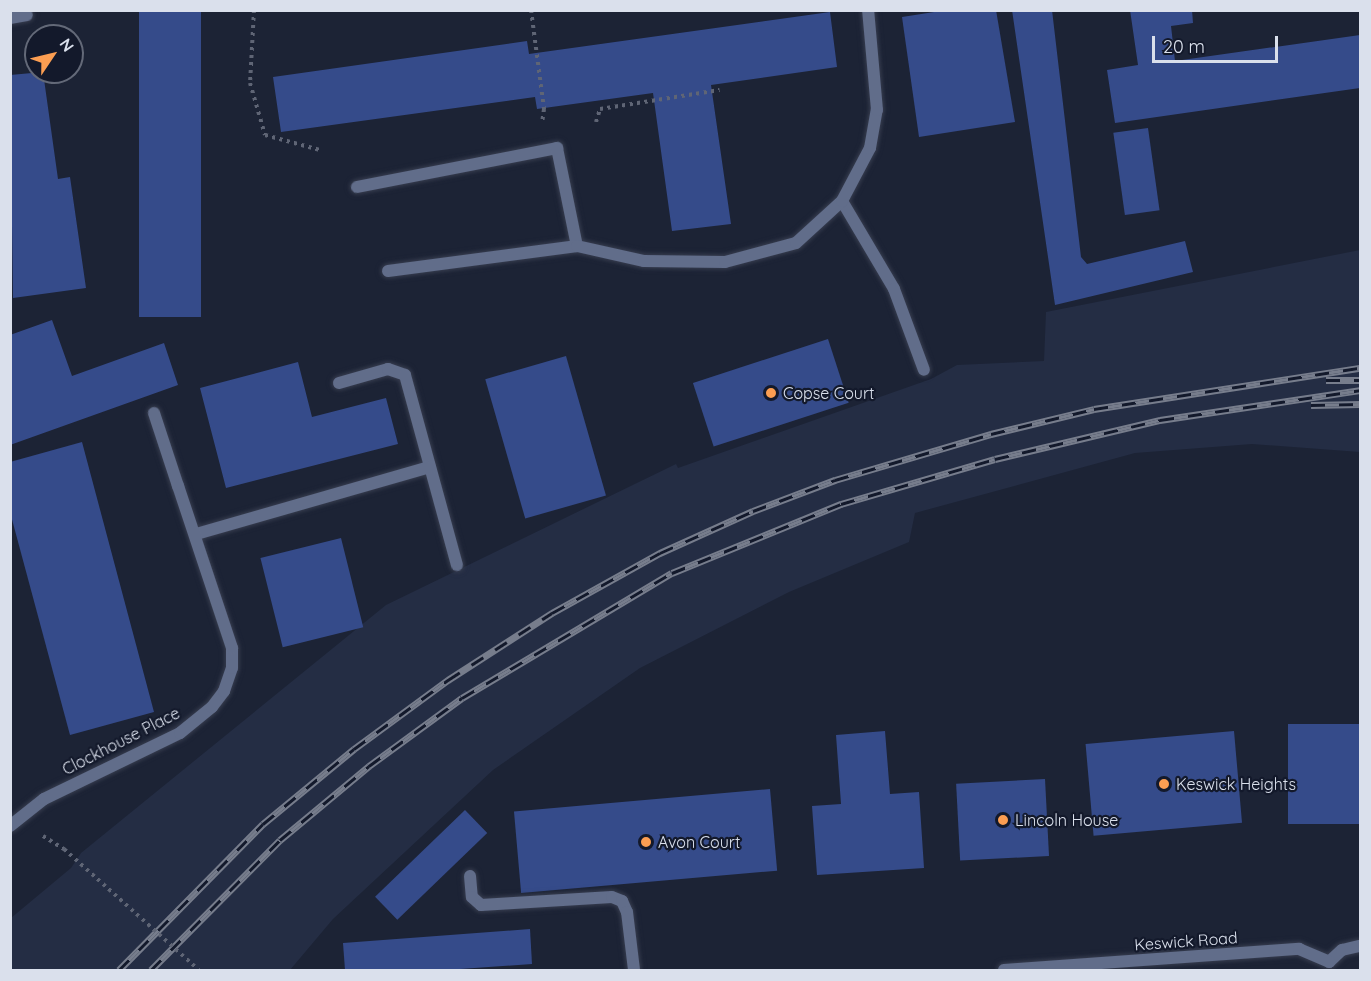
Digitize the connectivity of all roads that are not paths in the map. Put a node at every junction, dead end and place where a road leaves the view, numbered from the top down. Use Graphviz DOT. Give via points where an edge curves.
graph roads {
  1 [pos="868,10"];
  2 [pos="27,15"];
  3 [pos="10,18"];
  4 [pos="357,187"];
  5 [pos="842,201"];
  6 [pos="577,246"];
  7 [pos="388,271"];
  8 [pos="924,370"];
  9 [pos="339,383"];
  10 [pos="154,413"];
  11 [pos="430,467"];
  12 [pos="196,534"];
  13 [pos="457,565"];
  14 [pos="10,826"];
  15 [pos="470,876"];
  16 [pos="1360,946"];
  17 [pos="1329,966"];
  18 [pos="634,970"];
  19 [pos="1004,970"];
  20 [pos="1028,970"];
  1 -- 5 [label="street" via="877,110 870,148"];
  2 -- 3 [label="street"];
  4 -- 6 [label="street" via="557,148"];
  5 -- 6 [label="street" via="796,243 725,262 644,261"];
  5 -- 8 [label="street" via="894,289"];
  6 -- 7 [label="street"];
  9 -- 11 [label="street" via="388,369 405,375"];
  10 -- 12 [label="street, Clockhouse Place"];
  11 -- 12 [label="street"];
  11 -- 13 [label="street"];
  12 -- 14 [label="street, Clockhouse Place" via="231,648 232,668 224,691 212,707 180,733 44,799"];
  15 -- 18 [label="street" via="472,897 481,905 612,897 622,901 627,912"];
  16 -- 17 [label="street, Keswick Road" via="1342,950"];
  17 -- 20 [label="street, Keswick Road" via="1299,949"];
  19 -- 20 [label="street, Keswick Road"];
}
